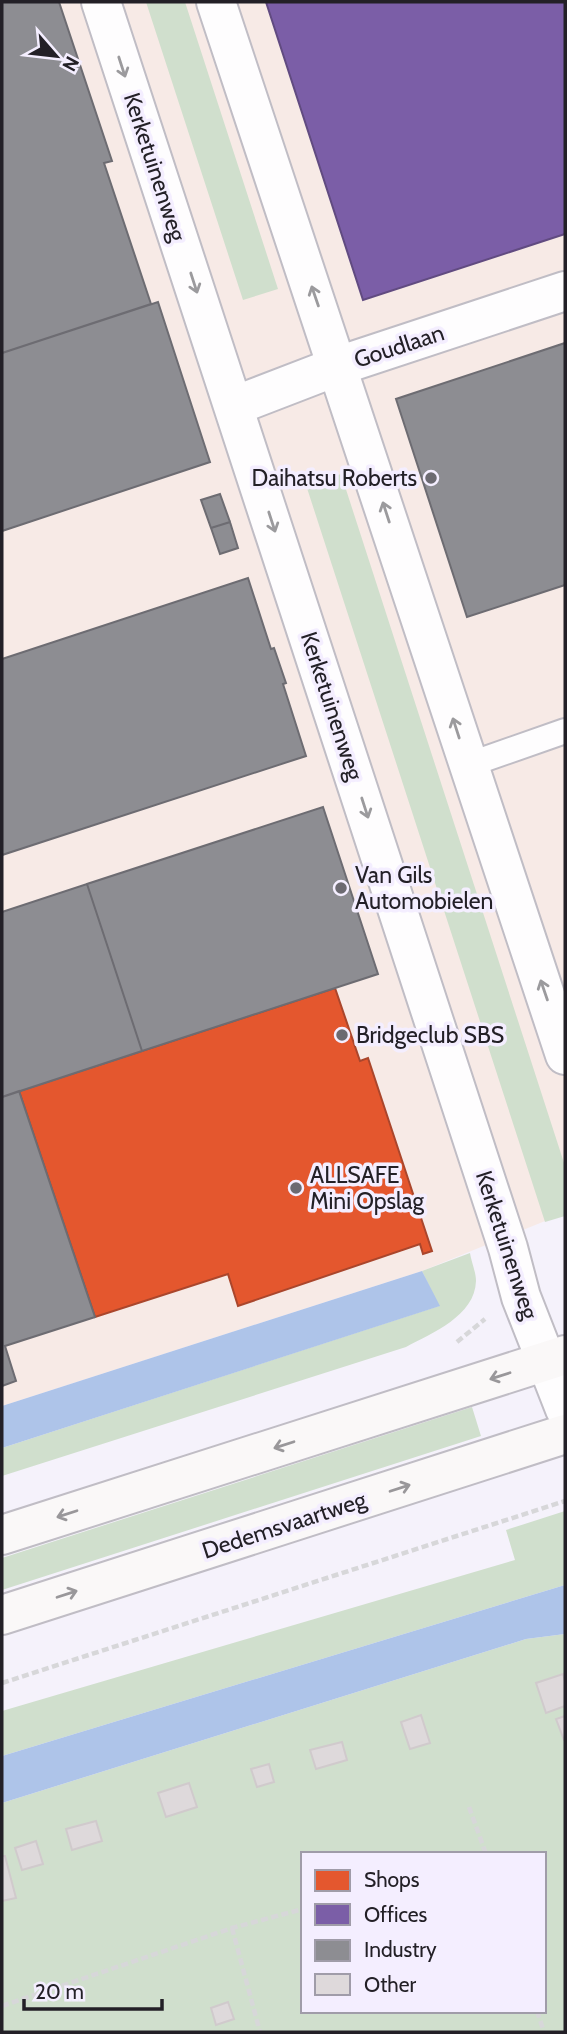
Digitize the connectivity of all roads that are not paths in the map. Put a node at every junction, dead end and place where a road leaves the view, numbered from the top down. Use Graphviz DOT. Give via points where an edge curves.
graph roads {
  1 [pos="101,2"];
  2 [pos="216,2"];
  3 [pos="565,291"];
  4 [pos="338,366"];
  5 [pos="234,406"];
  6 [pos="565,732"];
  7 [pos="468,765"];
  8 [pos="564,1044"];
  9 [pos="556,1357"];
  10 [pos="565,1409"];
  11 [pos="565,1434"];
  12 [pos="2,1535"];
  13 [pos="2,1615"];
  1 -- 5 [label="street, Kerketuinenweg, one-way"];
  4 -- 2 [label="street, one-way"];
  3 -- 4 [label="street, Goudlaan"];
  4 -- 5 [label="street, Goudlaan"];
  7 -- 4 [label="street, one-way"];
  5 -- 9 [label="street, Kerketuinenweg, one-way" via="521,1297"];
  6 -- 7 [label="lane"];
  8 -- 7 [label="street, one-way"];
  9 -- 10 [label="street, Kerketuinenweg"];
  9 -- 12 [label="main road, one-way"];
  13 -- 11 [label="main road, Dedemsvaartweg, one-way"];
}
